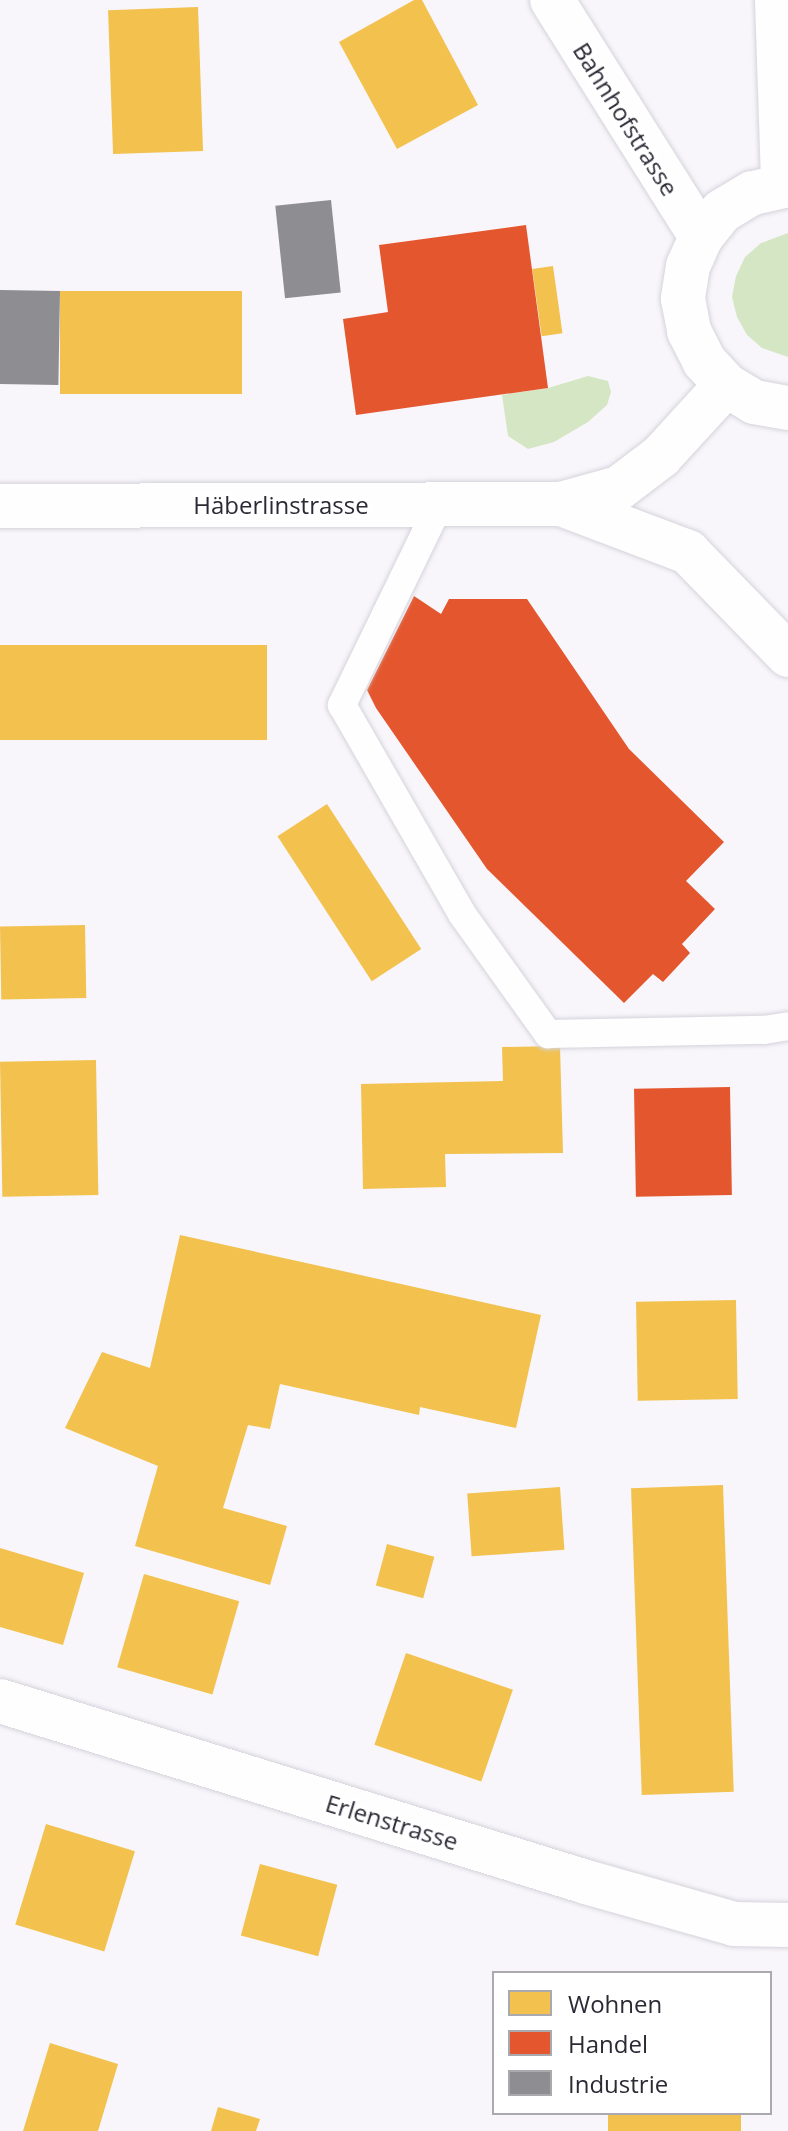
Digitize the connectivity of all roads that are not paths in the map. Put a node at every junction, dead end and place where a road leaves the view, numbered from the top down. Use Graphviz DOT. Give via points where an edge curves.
graph roads {
  1 [pos="552,0"];
  2 [pos="777,0"];
  3 [pos="786,185"];
  4 [pos="701,237"];
  5 [pos="726,385"];
  6 [pos="788,408"];
  7 [pos="440,503"];
  8 [pos="561,504"];
  9 [pos="0,506"];
  10 [pos="788,655"];
  11 [pos="788,1026"];
  12 [pos="0,1701"];
  13 [pos="788,1925"];
  1 -- 4 [label="street, Bahnhofstrasse"];
  2 -- 3 [label="street"];
  3 -- 4 [label="street" via="752,193 722,211"];
  4 -- 5 [label="street" via="688,266 685,310 704,361"];
  5 -- 6 [label="street" via="754,402"];
  5 -- 8 [label="street, Häberlinstrasse" via="661,456 619,488"];
  7 -- 8 [label="street, Häberlinstrasse"];
  7 -- 9 [label="street, Häberlinstrasse"];
  7 -- 11 [label="lane" via="342,705 462,914 548,1034"];
  8 -- 10 [label="street, Häberlinstrasse" via="688,552"];
  12 -- 13 [label="street, Erlenstrasse" via="586,1882 734,1924"];
}
